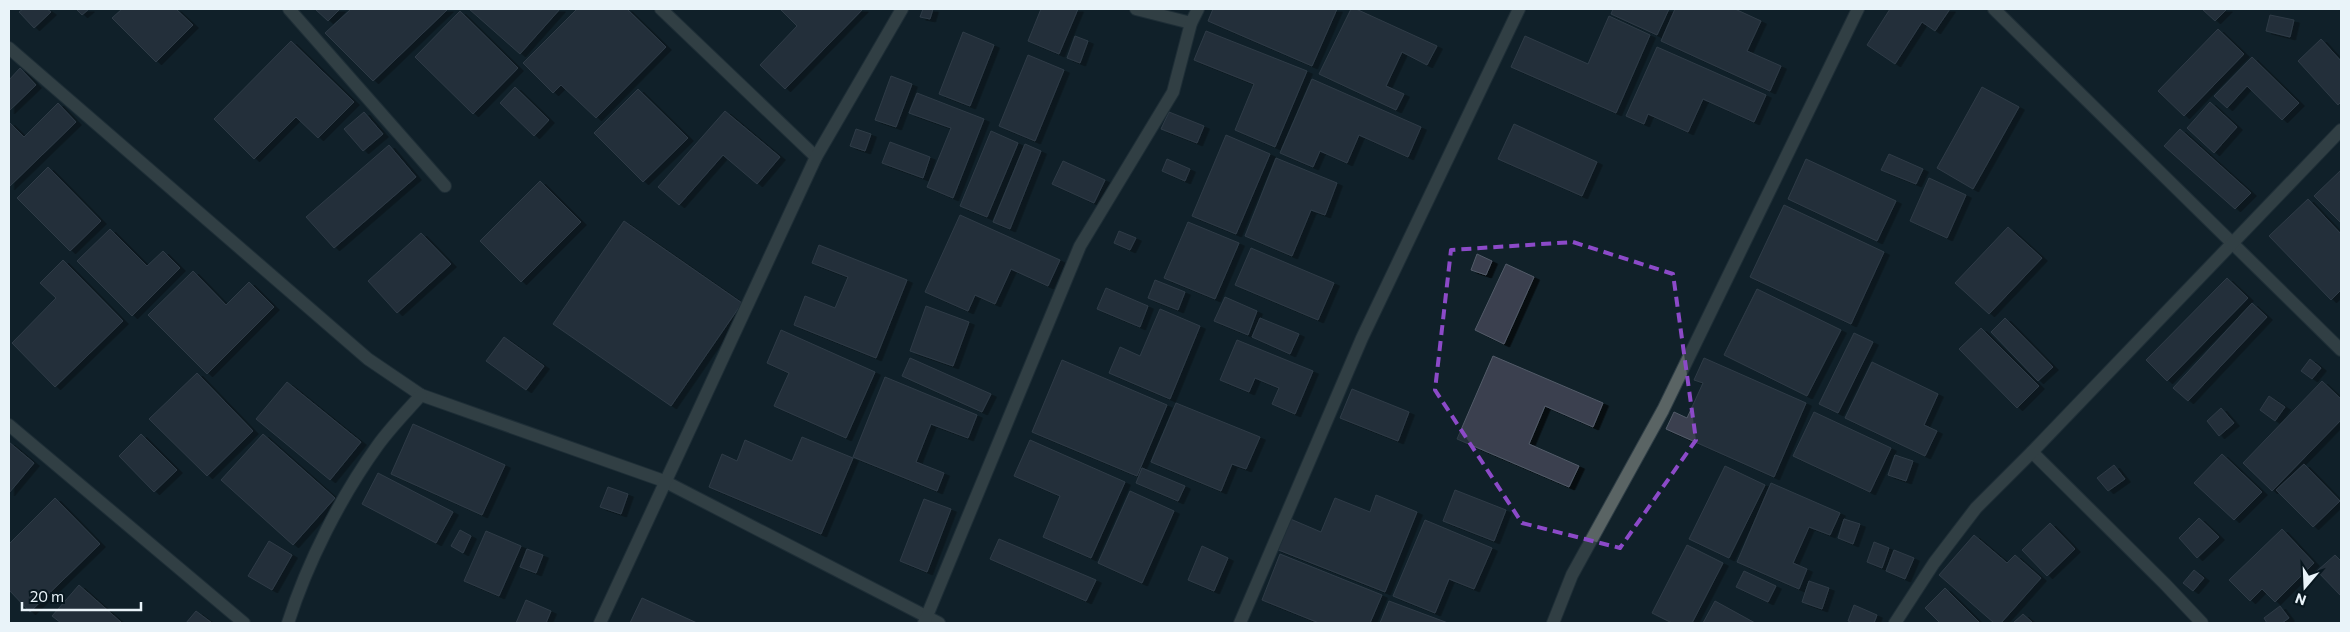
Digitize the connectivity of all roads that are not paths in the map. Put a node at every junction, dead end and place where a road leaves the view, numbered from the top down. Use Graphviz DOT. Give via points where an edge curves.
graph roads {
  1 [pos="289,9"];
  2 [pos="661,9"];
  3 [pos="902,9"];
  4 [pos="1136,9"];
  5 [pos="1198,9"];
  6 [pos="1519,9"];
  7 [pos="1858,9"];
  8 [pos="1994,9"];
  9 [pos="1192,23"];
  10 [pos="9,48"];
  11 [pos="2341,130"];
  12 [pos="816,157"];
  13 [pos="445,186"];
  14 [pos="2232,244"];
  15 [pos="2341,350"];
  16 [pos="420,395"];
  17 [pos="9,426"];
  18 [pos="2032,452"];
  19 [pos="664,481"];
  20 [pos="925,620"];
  21 [pos="244,623"];
  22 [pos="288,623"];
  23 [pos="600,623"];
  24 [pos="939,623"];
  25 [pos="1240,623"];
  26 [pos="1553,623"];
  27 [pos="1895,623"];
  28 [pos="2202,623"];
  1 -- 13 [label="street"];
  2 -- 12 [label="street"];
  3 -- 12 [label="street"];
  4 -- 9 [label="street"];
  5 -- 9 [label="street"];
  6 -- 25 [label="street" via="1362,338"];
  7 -- 26 [label="street" via="1663,410 1572,575"];
  8 -- 14 [label="street"];
  9 -- 20 [label="street" via="1173,92 1080,246"];
  10 -- 16 [label="street" via="368,359"];
  11 -- 14 [label="street"];
  12 -- 19 [label="street"];
  14 -- 15 [label="street"];
  14 -- 18 [label="street"];
  16 -- 19 [label="street"];
  16 -- 22 [label="street" via="378,445 339,509 298,591"];
  17 -- 21 [label="street"];
  18 -- 27 [label="street" via="1976,508 1934,563"];
  18 -- 28 [label="street"];
  19 -- 20 [label="street"];
  19 -- 23 [label="street"];
  20 -- 24 [label="street"];
}
